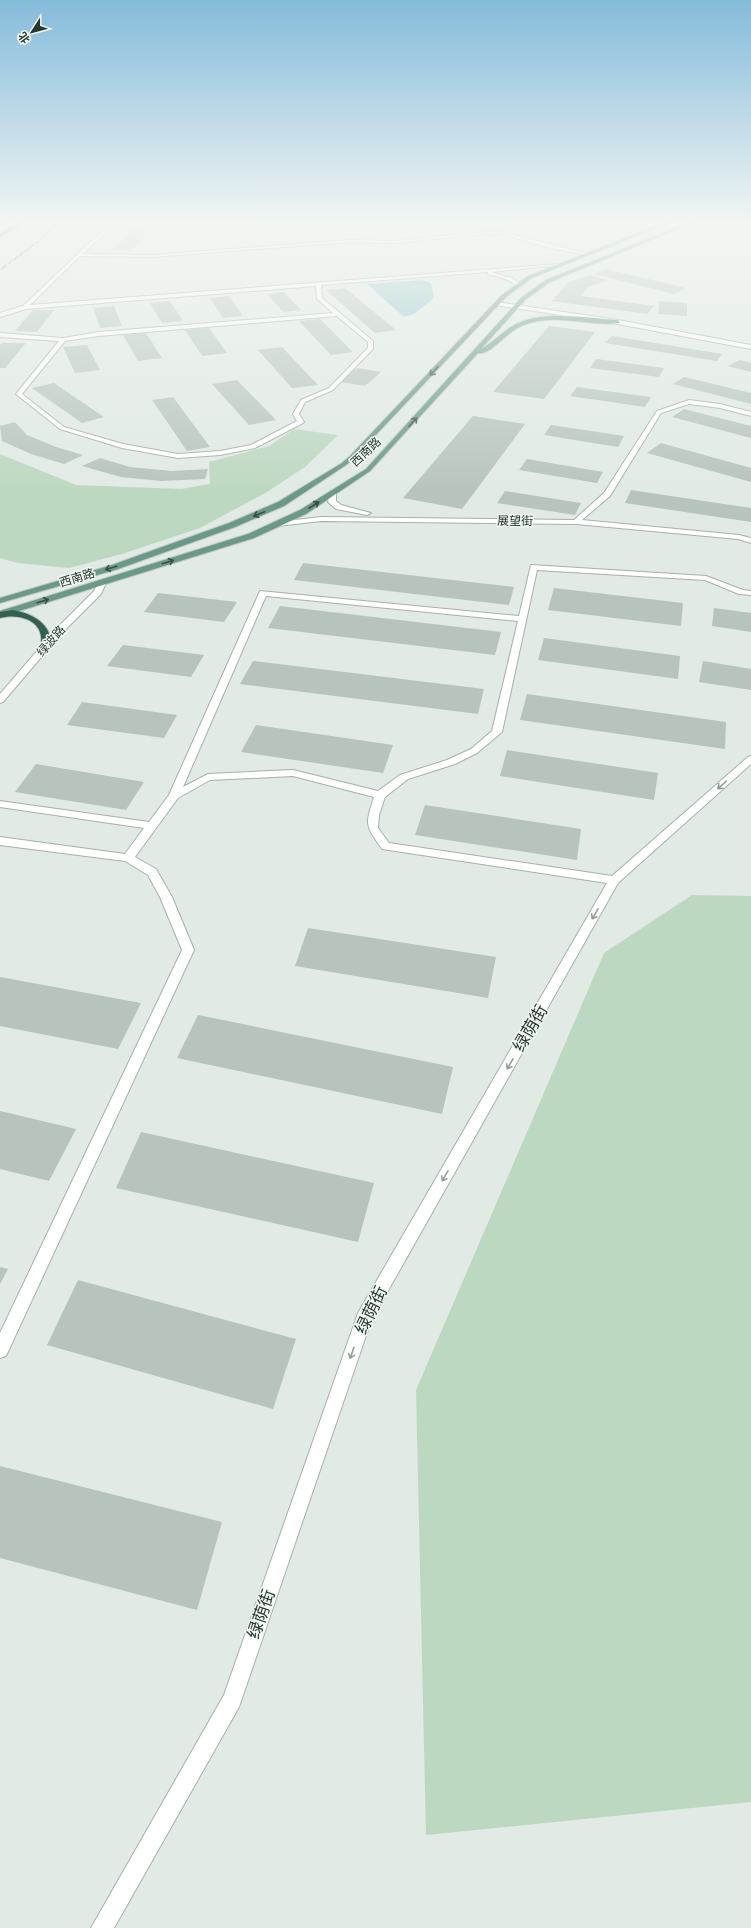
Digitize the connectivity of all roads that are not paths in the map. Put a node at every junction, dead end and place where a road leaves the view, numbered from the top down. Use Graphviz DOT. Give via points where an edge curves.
graph roads {
  1 [pos="336,312"];
  2 [pos="489,312"];
  3 [pos="512,312"];
  4 [pos="550,312"];
  5 [pos="339,314"];
  6 [pos="618,322"];
  7 [pos="0,335"];
  8 [pos="63,340"];
  9 [pos="751,347"];
  10 [pos="471,358"];
  11 [pos="751,414"];
  12 [pos="333,493"];
  13 [pos="440,520"];
  14 [pos="576,522"];
  15 [pos="278,524"];
  16 [pos="751,541"];
  17 [pos="102,583"];
  18 [pos="751,593"];
  19 [pos="0,601"];
  20 [pos="2,614"];
  21 [pos="522,619"];
  22 [pos="43,650"];
  23 [pos="0,700"];
  24 [pos="751,759"];
  25 [pos="380,795"];
  26 [pos="174,796"];
  27 [pos="0,804"];
  28 [pos="151,826"];
  29 [pos="0,841"];
  30 [pos="128,858"];
  31 [pos="614,880"];
  32 [pos="0,1350"];
  33 [pos="102,1928"];
  1 -- 5 [label="street"];
  2 -- 19 [label="main road, 西南路, one-way" via="352,457 281,504 232,525 115,567"];
  3 -- 10 [label="main road, 西南路"];
  4 -- 6 [label="street"];
  5 -- 8 [label="street" via="99,334"];
  5 -- 8 [label="street" via="371,342 371,348 331,389 303,401 296,414 301,422 253,447 220,453 178,456 122,446 62,428 19,394"];
  6 -- 9 [label="street"];
  6 -- 10 [label="main road" via="553,318 530,321 513,328 496,343"];
  7 -- 8 [label="street"];
  12 -- 10 [label="main road, 西南路, one-way" via="368,470"];
  11 -- 14 [label="street" via="690,402 659,412 606,494"];
  12 -- 13 [label="street" via="332,502 339,508"];
  15 -- 12 [label="main road, 西南路, one-way"];
  13 -- 14 [label="street, 展望街"];
  13 -- 15 [label="street, 展望街" via="320,519"];
  14 -- 16 [label="street, 展望街" via="739,537"];
  17 -- 15 [label="main road, 西南路, one-way" via="251,536"];
  20 -- 17 [label="main road, 西南路, one-way"];
  17 -- 22 [label="street, 绿波路" via="98,592"];
  18 -- 21 [label="street" via="706,578 534,567"];
  20 -- 22 [label="highway" via="27,617 42,627 47,641"];
  21 -- 25 [label="street" via="497,732 474,751 451,762 404,777"];
  21 -- 26 [label="street" via="263,594"];
  22 -- 23 [label="street, 绿波路"];
  24 -- 31 [label="street, 绿荫街, one-way"];
  25 -- 26 [label="street" via="293,774 208,777"];
  25 -- 31 [label="street" via="373,828 386,846"];
  26 -- 28 [label="street"];
  27 -- 28 [label="street"];
  28 -- 30 [label="street"];
  29 -- 30 [label="street"];
  30 -- 32 [label="street" via="152,872 166,896 188,950"];
  31 -- 33 [label="street, 绿荫街, one-way" via="364,1318 232,1700"];
}
